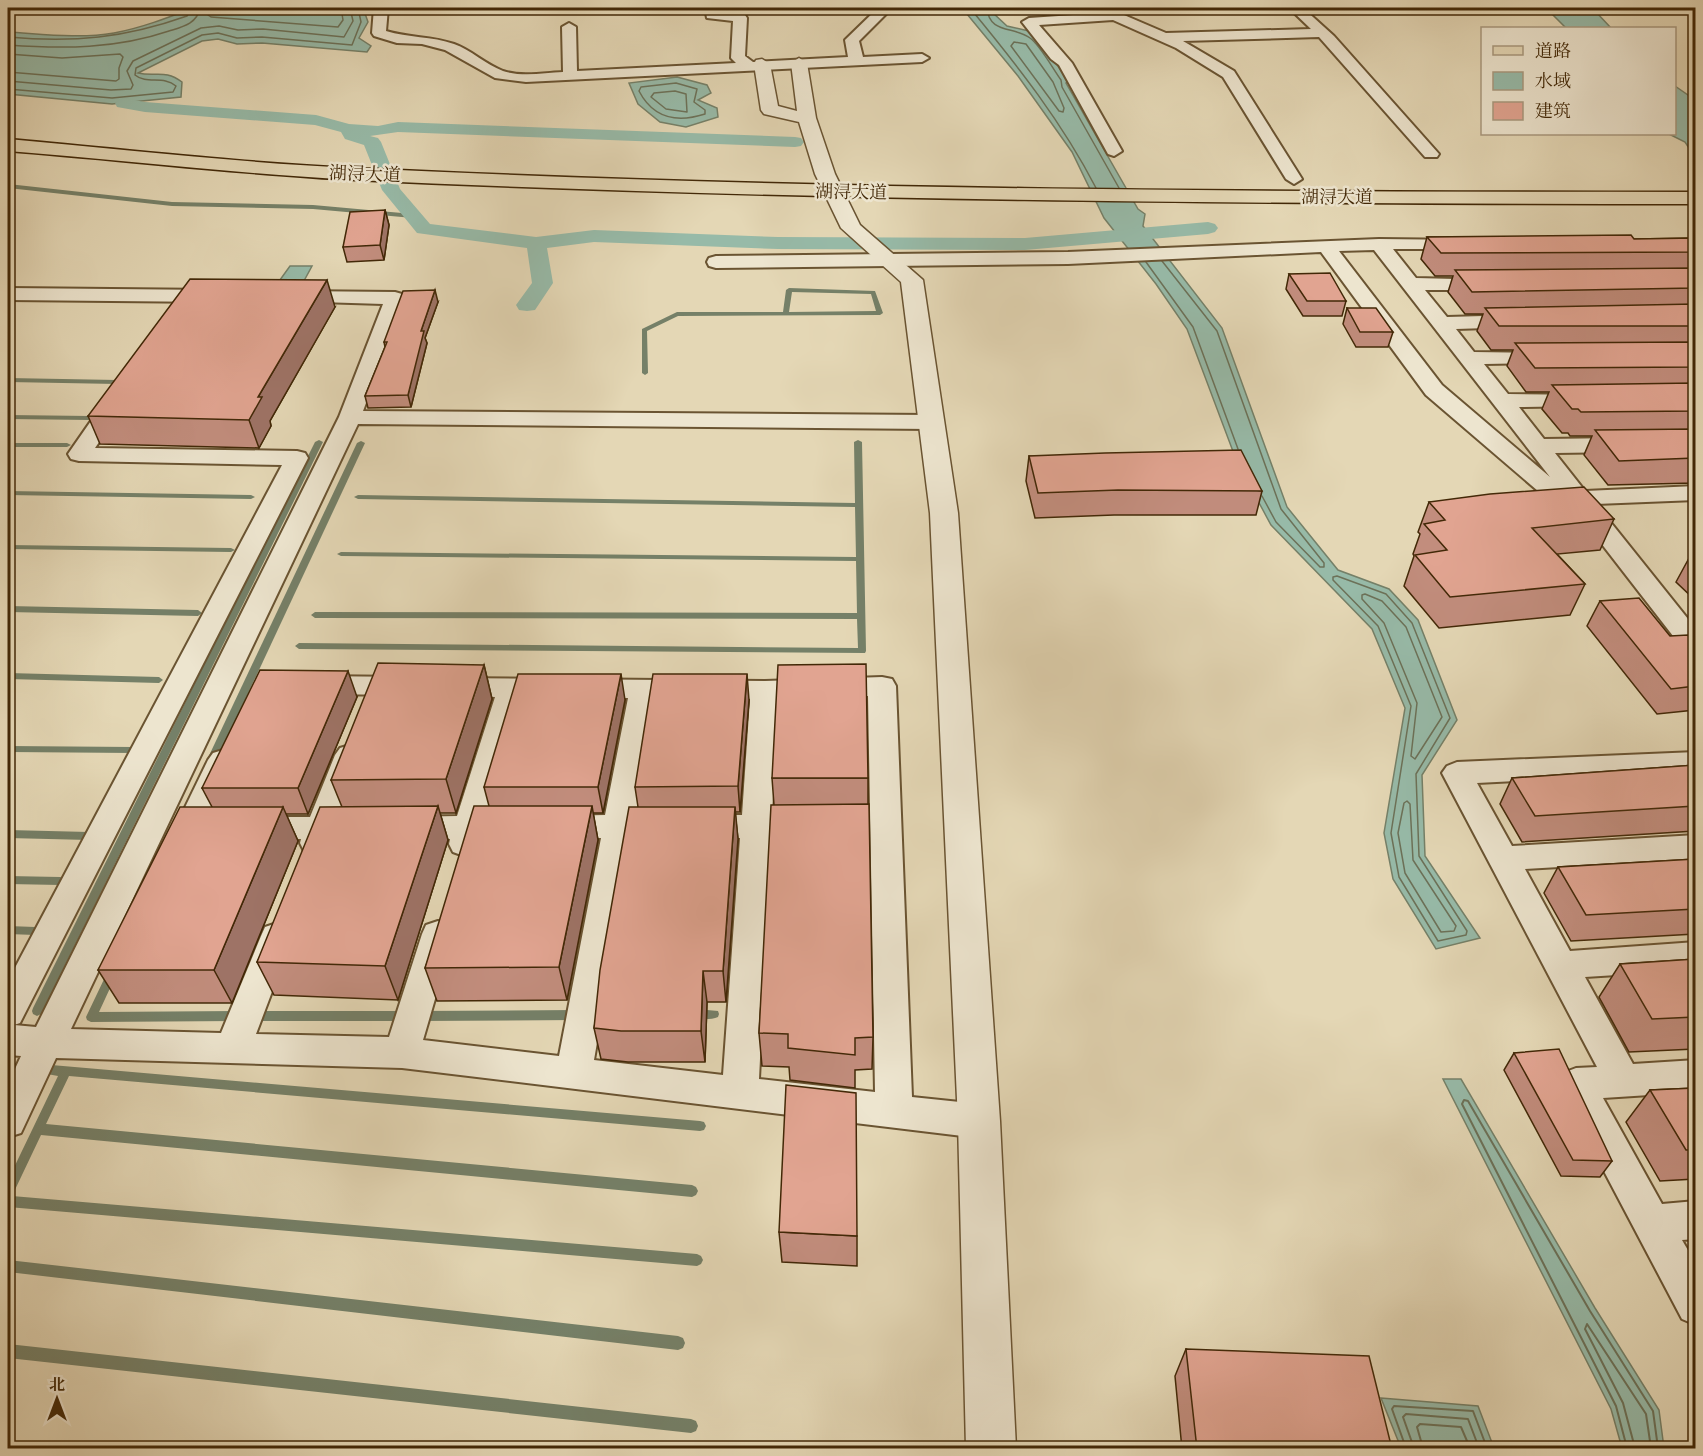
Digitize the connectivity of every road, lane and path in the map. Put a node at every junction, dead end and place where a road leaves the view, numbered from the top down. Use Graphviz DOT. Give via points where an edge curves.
graph roads {
  1 [pos="381,8"];
  2 [pos="711,8"];
  3 [pos="885,8"];
  4 [pos="1296,8"];
  5 [pos="1110,12"];
  6 [pos="569,27"];
  7 [pos="1323,33"];
  8 [pos="1163,37"];
  9 [pos="922,58"];
  10 [pos="855,61"];
  11 [pos="799,63"];
  12 [pos="755,65"];
  13 [pos="570,75"];
  14 [pos="807,118"];
  15 [pos="8,130"];
  16 [pos="8,146"];
  17 [pos="1114,151"];
  18 [pos="1431,154"];
  19 [pos="1294,178"];
  20 [pos="1317,179"];
  21 [pos="1523,179"];
  22 [pos="1695,180"];
  23 [pos="829,183"];
  24 [pos="1695,198"];
  25 [pos="1379,244"];
  26 [pos="1476,244"];
  27 [pos="1326,246"];
  28 [pos="886,258"];
  29 [pos="716,262"];
  30 [pos="1412,284"];
  31 [pos="1504,284"];
  32 [pos="8,294"];
  33 [pos="239,296"];
  34 [pos="275,297"];
  35 [pos="1535,321"];
  36 [pos="1443,323"];
  37 [pos="1565,357"];
  38 [pos="1470,358"];
  39 [pos="131,380"];
  40 [pos="1605,400"];
  41 [pos="1503,401"];
  42 [pos="350,417"];
  43 [pos="931,422"];
  44 [pos="1695,444"];
  45 [pos="1538,446"];
  46 [pos="1695,493"];
  47 [pos="1578,498"];
  48 [pos="1691,635"];
  49 [pos="283,684"];
  50 [pos="377,686"];
  51 [pos="511,688"];
  52 [pos="644,690"];
  53 [pos="765,690"];
  54 [pos="235,735"];
  55 [pos="1695,762"];
  56 [pos="756,826"];
  57 [pos="870,826"];
  58 [pos="469,827"];
  59 [pos="619,827"];
  60 [pos="190,828"];
  61 [pos="321,828"];
  62 [pos="150,829"];
  63 [pos="1695,847"];
  64 [pos="1503,858"];
  65 [pos="303,872"];
  66 [pos="456,872"];
  67 [pos="290,905"];
  68 [pos="446,905"];
  69 [pos="1695,956"];
  70 [pos="1561,965"];
  71 [pos="8,1013"];
  72 [pos="8,1040"];
  73 [pos="46,1043"];
  74 [pos="233,1048"];
  75 [pos="402,1053"];
  76 [pos="574,1074"];
  77 [pos="1695,1076"];
  78 [pos="1623,1081"];
  79 [pos="740,1093"];
  80 [pos="894,1111"];
  81 [pos="8,1121"];
  82 [pos="979,1121"];
  83 [pos="1695,1220"];
  84 [pos="1652,1224"];
  85 [pos="1695,1305"];
  86 [pos="991,1449"];
  1 -- 13 [label="street" via="379,33 450,47 500,75"];
  2 -- 12 [label="street" via="711,15 746,14 738,58"];
  3 -- 10 [label="street" via="852,40"];
  4 -- 7 [label="street"];
  5 -- 8 [label="street"];
  5 -- 17 [label="street" via="1029,22 1065,63"];
  6 -- 13 [label="street"];
  7 -- 8 [label="street"];
  7 -- 18 [label="street"];
  8 -- 19 [label="street" via="1229,74"];
  9 -- 10 [label="street"];
  10 -- 11 [label="street"];
  11 -- 12 [label="street"];
  11 -- 14 [label="street"];
  12 -- 13 [label="street"];
  12 -- 14 [label="street" via="770,110"];
  14 -- 23 [label="street"];
  15 -- 23 [label="main road, 湖浔大道" via="137,144"];
  16 -- 23 [label="main road, 湖浔大道" via="350,174"];
  19 -- 20 [label="main road, 湖浔大道"];
  19 -- 23 [label="main road, 湖浔大道"];
  21 -- 22 [label="main road"];
  23 -- 24 [label="main road, 湖浔大道" via="1346,198"];
  23 -- 28 [label="street" via="851,228"];
  25 -- 26 [label="street"];
  25 -- 27 [label="street"];
  25 -- 30 [label="street"];
  27 -- 28 [label="street" via="1068,258"];
  27 -- 47 [label="street" via="1434,390 1553,492"];
  28 -- 29 [label="street"];
  28 -- 43 [label="street" via="912,280"];
  30 -- 31 [label="street"];
  30 -- 36 [label="street"];
  32 -- 33 [label="street" via="184,306"];
  34 -- 42 [label="street" via="395,298"];
  35 -- 36 [label="street"];
  36 -- 38 [label="street"];
  37 -- 38 [label="street"];
  38 -- 41 [label="street"];
  39 -- 71 [label="street" via="79,454 297,458"];
  40 -- 41 [label="street"];
  41 -- 45 [label="street"];
  42 -- 43 [label="street"];
  42 -- 62 [label="street"];
  43 -- 82 [label="street" via="944,513"];
  44 -- 45 [label="street"];
  45 -- 47 [label="street"];
  46 -- 47 [label="street"];
  47 -- 48 [label="street"];
  49 -- 50 [label="street"];
  50 -- 51 [label="street"];
  50 -- 61 [label="street"];
  51 -- 52 [label="street"];
  51 -- 58 [label="street"];
  52 -- 53 [label="street"];
  52 -- 59 [label="street"];
  53 -- 56 [label="street"];
  53 -- 57 [label="street" via="882,686"];
  54 -- 60 [label="street"];
  55 -- 64 [label="street" via="1457,773"];
  56 -- 57 [label="street"];
  56 -- 59 [label="street"];
  56 -- 79 [label="street"];
  57 -- 80 [label="street"];
  58 -- 59 [label="street"];
  58 -- 61 [label="street"];
  58 -- 66 [label="street"];
  59 -- 76 [label="street"];
  60 -- 61 [label="street"];
  60 -- 62 [label="street"];
  61 -- 65 [label="street"];
  62 -- 73 [label="street"];
  63 -- 64 [label="street"];
  64 -- 70 [label="street"];
  67 -- 74 [label="street"];
  68 -- 75 [label="street"];
  69 -- 70 [label="street"];
  70 -- 78 [label="street"];
  72 -- 73 [label="street"];
  73 -- 74 [label="street"];
  73 -- 81 [label="street"];
  74 -- 75 [label="street"];
  75 -- 76 [label="street"];
  76 -- 79 [label="street"];
  77 -- 78 [label="street"];
  78 -- 84 [label="street" via="1576,1084"];
  79 -- 80 [label="street"];
  80 -- 82 [label="street"];
  82 -- 86 [label="street"];
  83 -- 84 [label="street"];
  84 -- 85 [label="street"];
}
